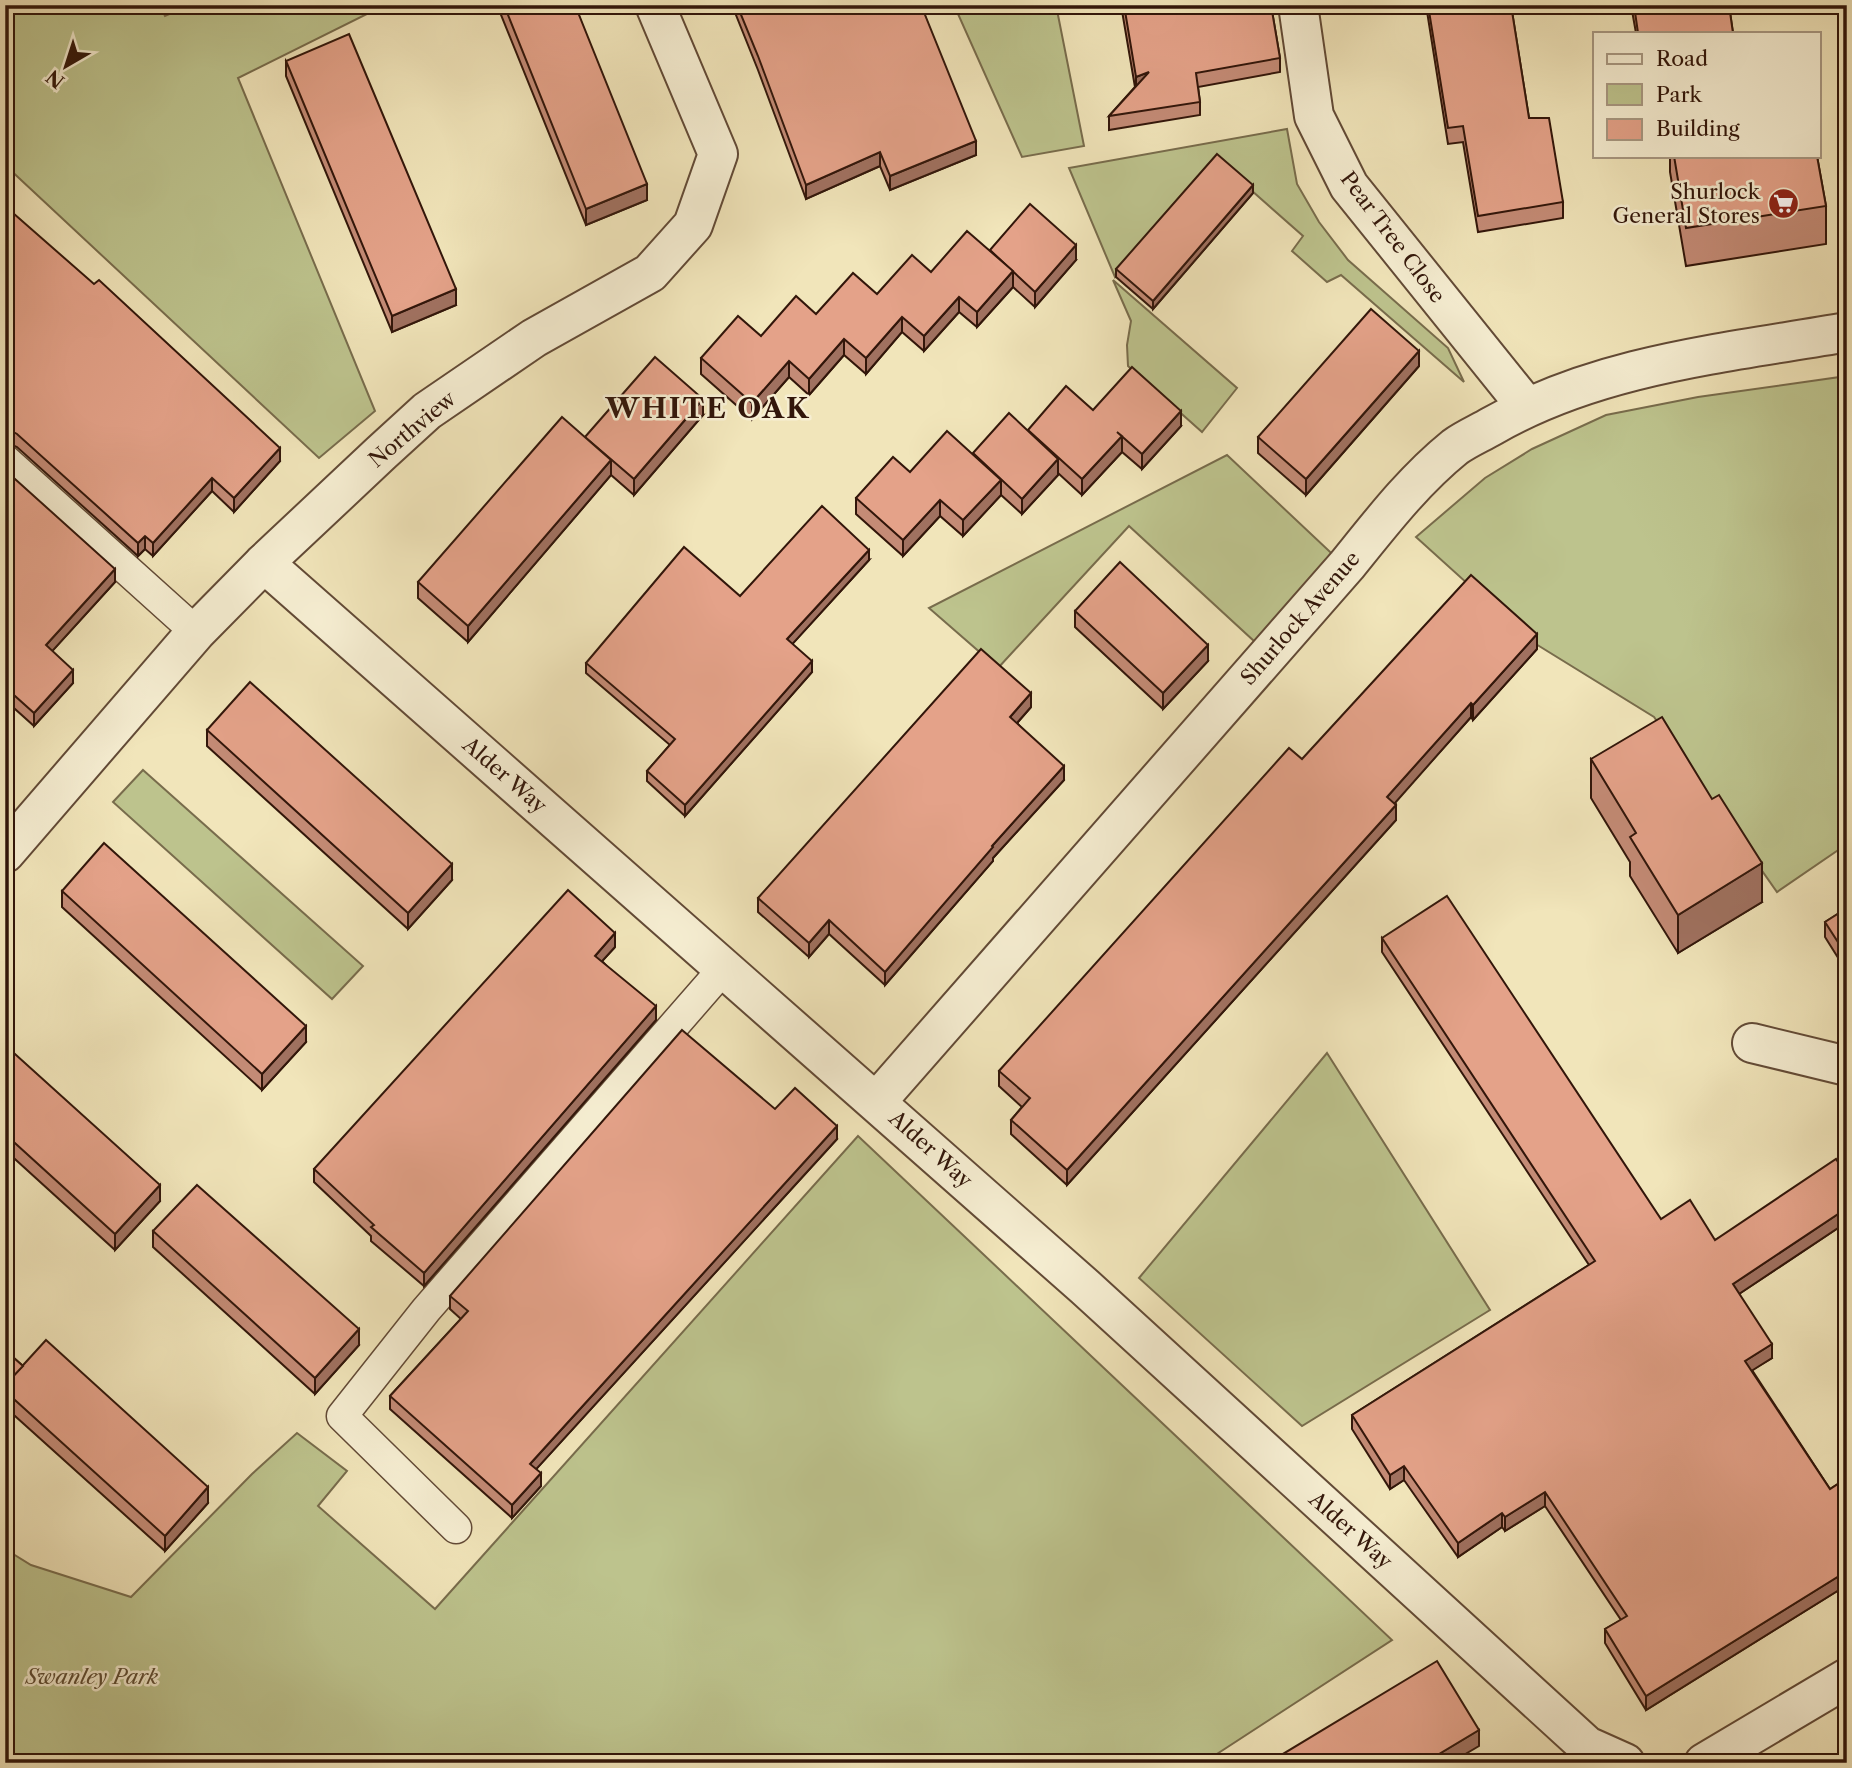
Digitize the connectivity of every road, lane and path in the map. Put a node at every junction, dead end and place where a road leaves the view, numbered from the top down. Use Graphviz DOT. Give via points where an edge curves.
graph roads {
  1 [pos="655,5"];
  2 [pos="1297,5"];
  3 [pos="1847,332"];
  4 [pos="1527,406"];
  5 [pos="5,460"];
  6 [pos="264,563"];
  7 [pos="196,632"];
  8 [pos="5,853"];
  9 [pos="724,968"];
  10 [pos="1752,1043"];
  11 [pos="1847,1066"];
  12 [pos="877,1101"];
  13 [pos="456,1528"];
  14 [pos="1847,1678"];
  15 [pos="1582,1754"];
  16 [pos="1625,1763"];
  17 [pos="1704,1763"];
  1 -- 6 [label="street, Northview" via="718,154 693,225 650,273 534,338 427,411"];
  2 -- 4 [label="street, Pear Tree Close" via="1314,117 1349,186"];
  3 -- 4 [label="street, Shurlock Avenue" via="1602,378"];
  4 -- 12 [label="street, Shurlock Avenue" via="1457,446 1399,499 1348,565"];
  5 -- 7 [label="lane"];
  6 -- 7 [label="street, Northview"];
  6 -- 9 [label="street, Alder Way"];
  7 -- 8 [label="street, Northview"];
  9 -- 12 [label="street, Alder Way"];
  9 -- 13 [label="lane" via="426,1310 342,1416"];
  10 -- 11 [label="street"];
  12 -- 15 [label="street, Alder Way" via="1085,1287"];
  14 -- 17 [label="street"];
  15 -- 16 [label="street, Alder Way"];
}
